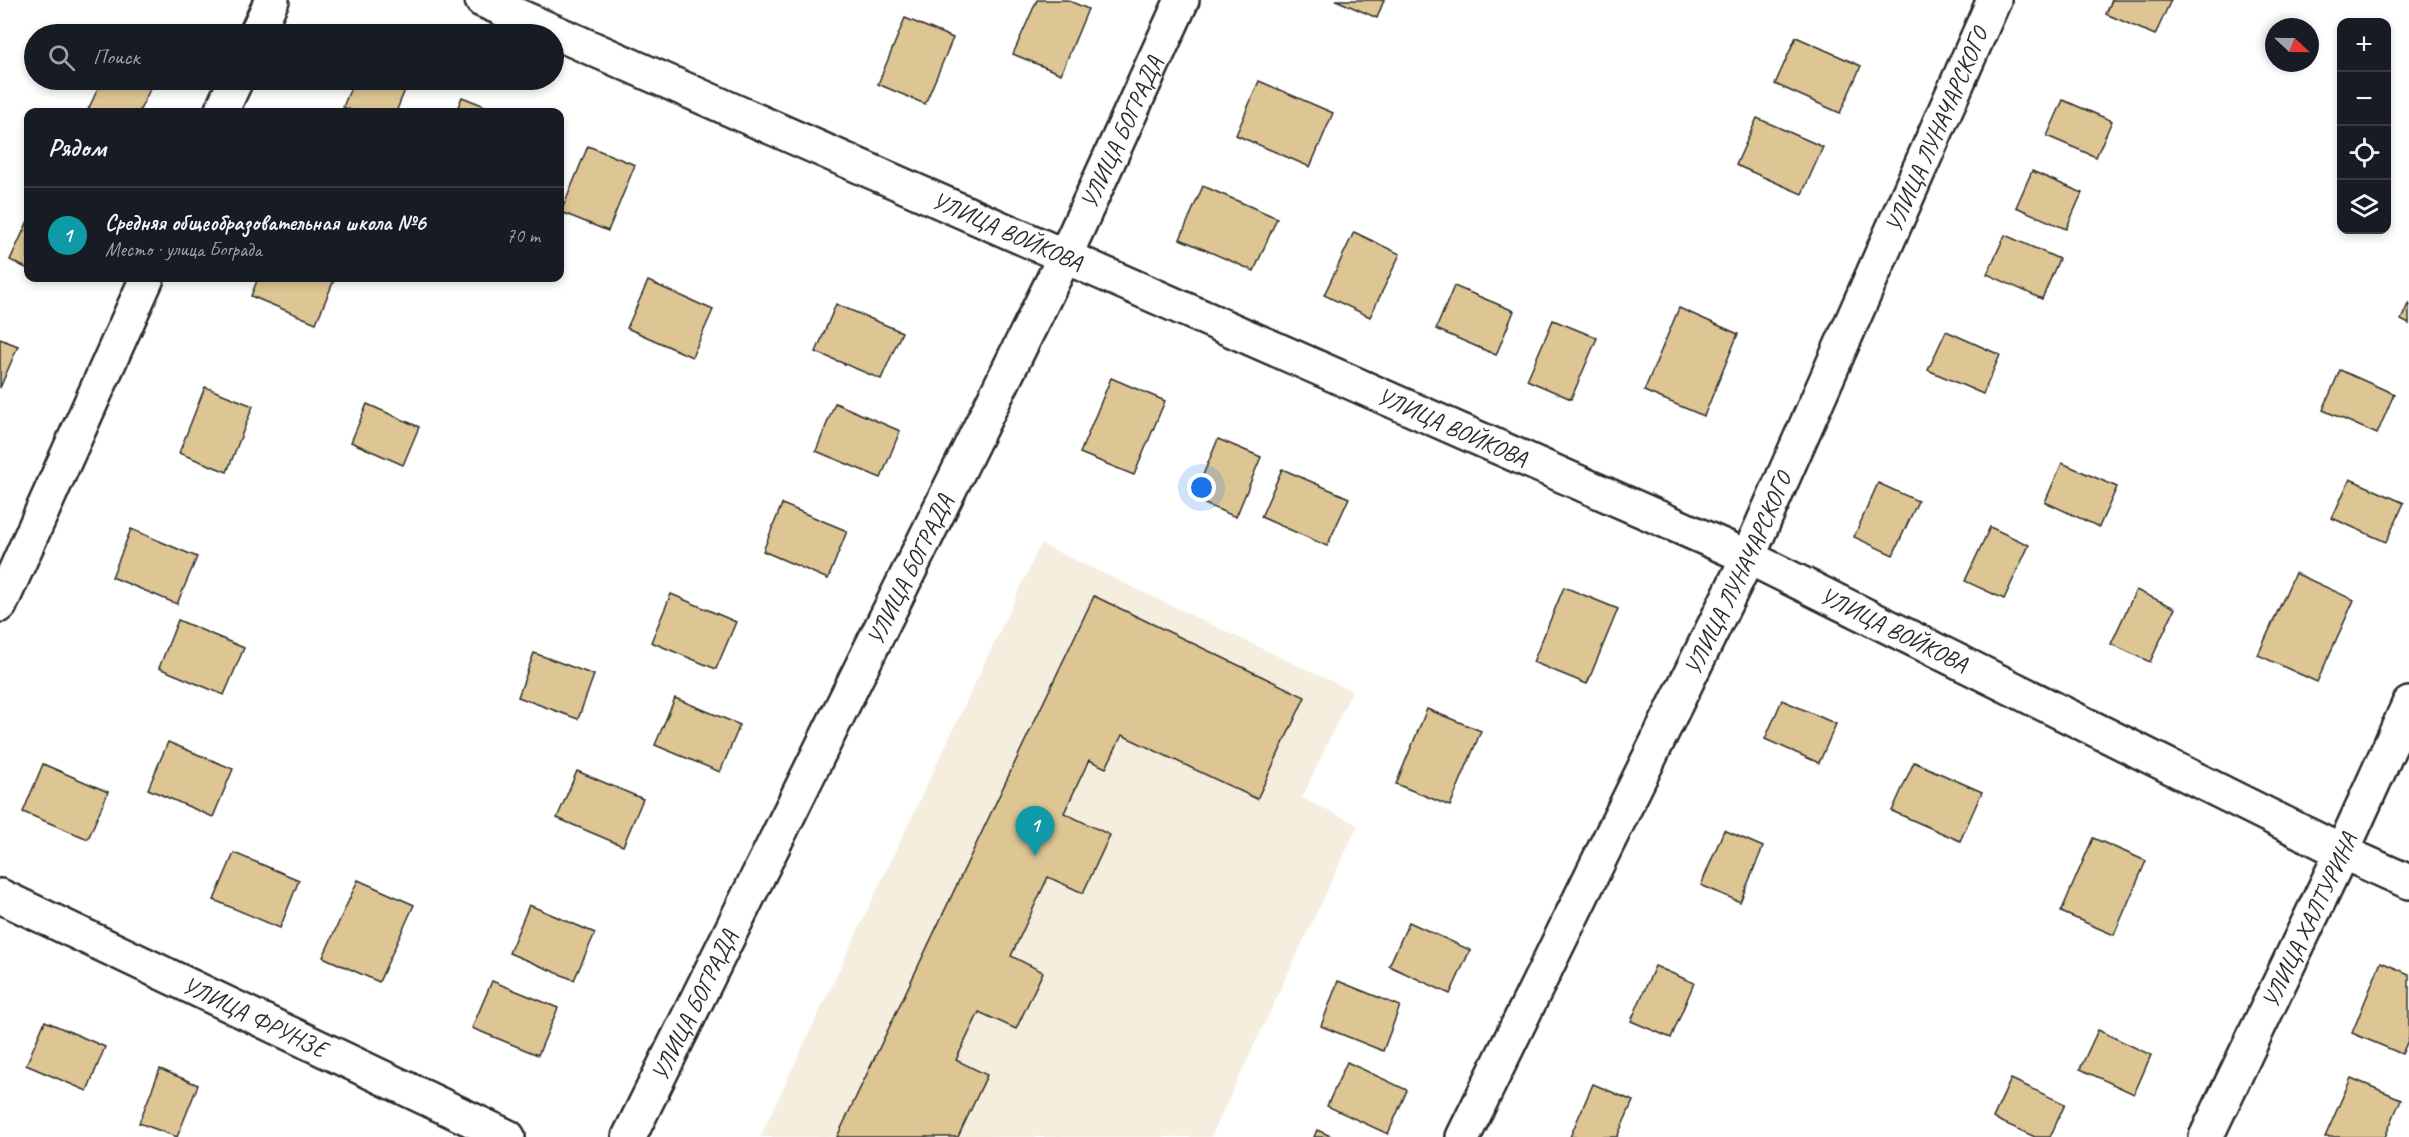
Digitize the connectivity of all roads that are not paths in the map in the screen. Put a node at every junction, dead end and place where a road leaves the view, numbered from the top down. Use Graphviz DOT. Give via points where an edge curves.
graph roads {
  1 [pos="272,0"];
  2 [pos="482,0"];
  3 [pos="1182,0"];
  4 [pos="1994,0"];
  5 [pos="261,24"];
  6 [pos="536,24"];
  7 [pos="564,36"];
  8 [pos="231,90"];
  9 [pos="223,108"];
  10 [pos="1064,258"];
  11 [pos="145,282"];
  12 [pos="1748,557"];
  13 [pos="0,605"];
  14 [pos="2409,704"];
  15 [pos="2342,852"];
  16 [pos="2409,882"];
  17 [pos="0,896"];
  18 [pos="508,1137"];
  19 [pos="629,1137"];
  20 [pos="1463,1137"];
  21 [pos="2206,1137"];
  1 -- 5 [label="street"];
  2 -- 6 [label="street, УЛИЦА ВОЙКОВА"];
  3 -- 10 [label="street, УЛИЦА БОГРАДА"];
  4 -- 12 [label="street, УЛИЦА ЛУНАЧАРСКОГО"];
  7 -- 10 [label="street, УЛИЦА ВОЙКОВА"];
  8 -- 9 [label="street"];
  10 -- 12 [label="street, УЛИЦА ВОЙКОВА"];
  10 -- 19 [label="street, УЛИЦА БОГРАДА"];
  11 -- 13 [label="street"];
  12 -- 15 [label="street, УЛИЦА ВОЙКОВА"];
  12 -- 20 [label="street, УЛИЦА ЛУНАЧАРСКОГО"];
  14 -- 15 [label="street, УЛИЦА ХАЛТУРИНА"];
  15 -- 16 [label="street, УЛИЦА ВОЙКОВА"];
  15 -- 21 [label="street, УЛИЦА ХАЛТУРИНА"];
  17 -- 18 [label="street, УЛИЦА ФРУНЗЕ"];
}
